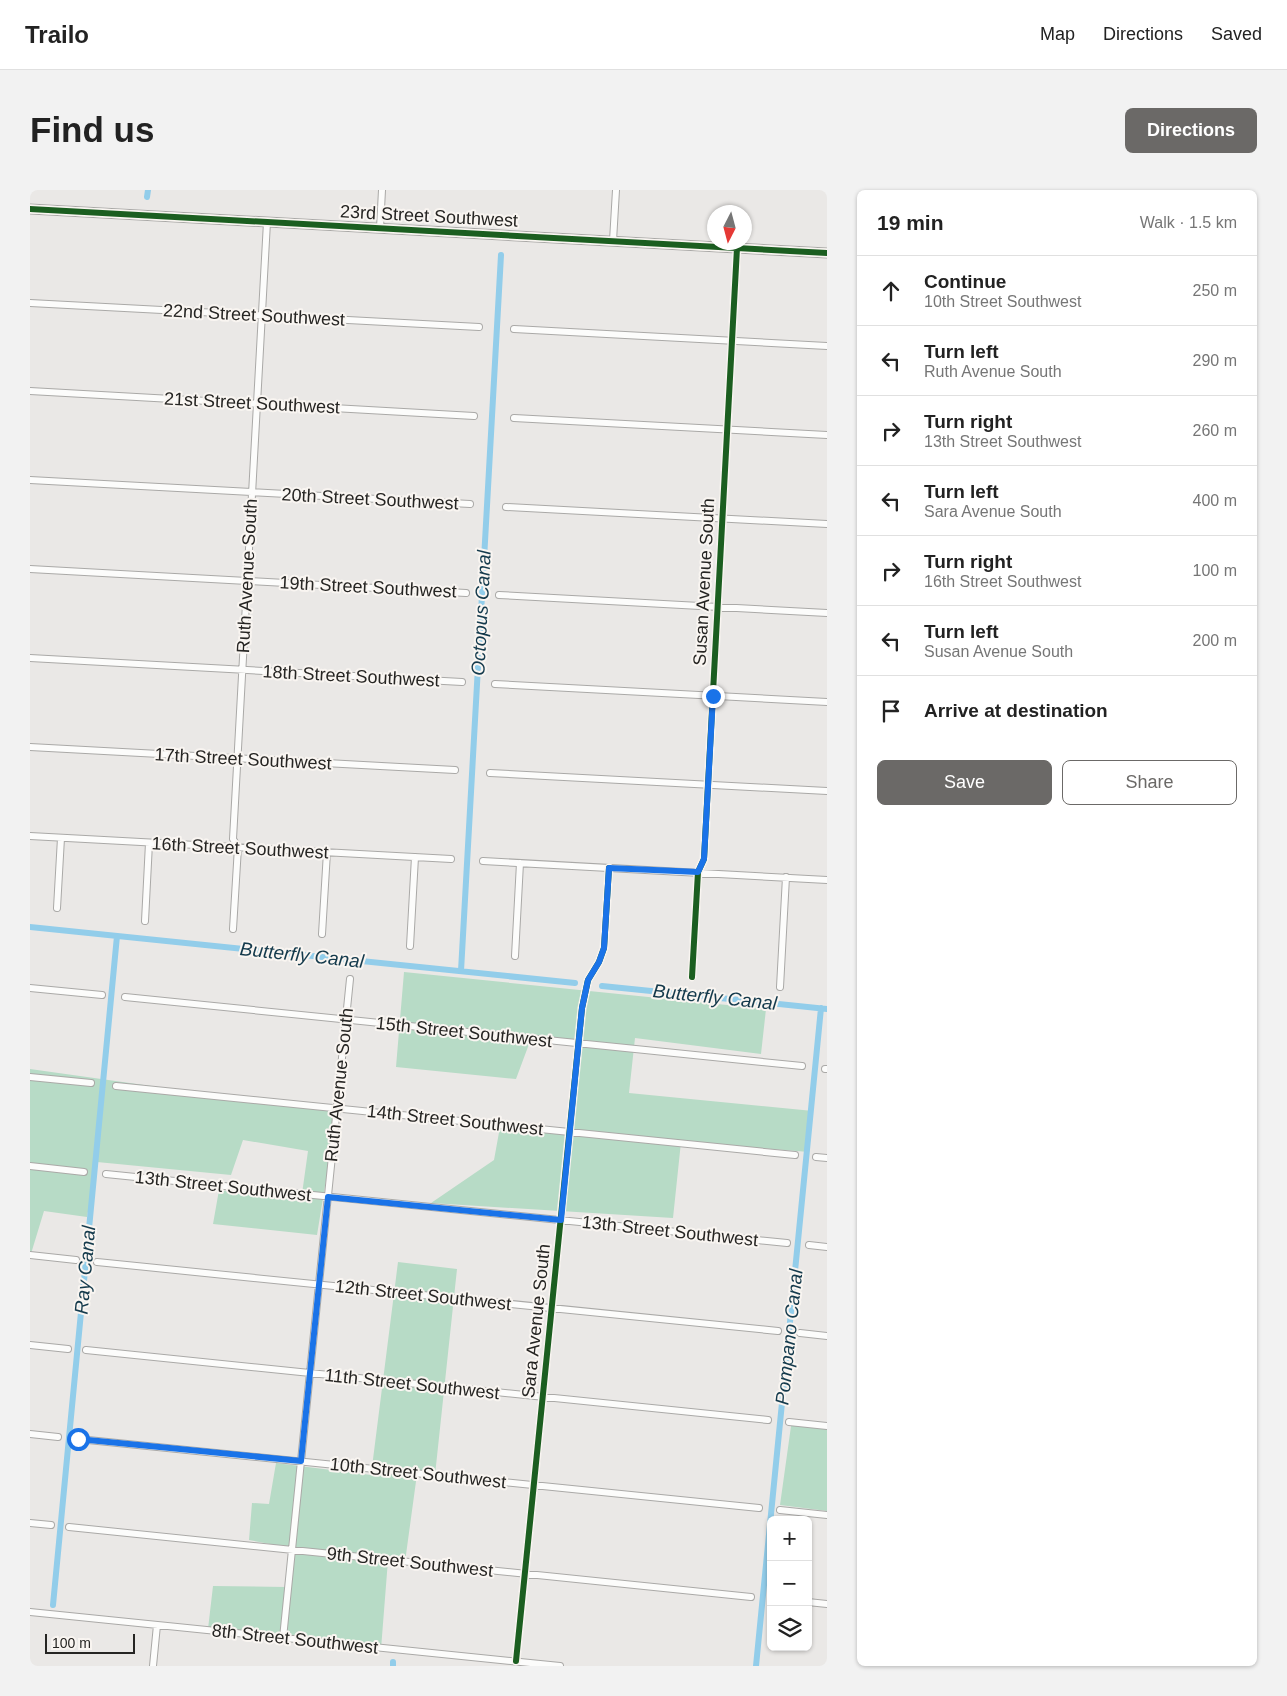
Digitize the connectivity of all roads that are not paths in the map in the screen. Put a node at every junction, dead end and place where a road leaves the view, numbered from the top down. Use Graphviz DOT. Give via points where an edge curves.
graph roads {
  1 [pos="382,190"];
  2 [pos="616,190"];
  3 [pos="30,209"];
  4 [pos="267,222"];
  5 [pos="380,228"];
  6 [pos="614,241"];
  7 [pos="707,246"];
  8 [pos="752,249"];
  9 [pos="737,250"];
  10 [pos="827,253"];
  11 [pos="30,302"];
  12 [pos="261,315"];
  13 [pos="479,327"];
  14 [pos="514,329"];
  15 [pos="732,341"];
  16 [pos="827,346"];
  17 [pos="30,391"];
  18 [pos="257,404"];
  19 [pos="474,416"];
  20 [pos="514,418"];
  21 [pos="728,429"];
  22 [pos="827,435"];
  23 [pos="30,480"];
  24 [pos="252,492"];
  25 [pos="470,504"];
  26 [pos="506,506"];
  27 [pos="723,518"];
  28 [pos="827,524"];
  29 [pos="30,569"];
  30 [pos="247,581"];
  31 [pos="466,593"];
  32 [pos="498,595"];
  33 [pos="718,607"];
  34 [pos="827,613"];
  35 [pos="30,658"];
  36 [pos="242,670"];
  37 [pos="462,682"];
  38 [pos="495,684"];
  39 [pos="713,696"];
  40 [pos="827,702"];
  41 [pos="30,747"];
  42 [pos="237,759"];
  43 [pos="455,770"];
  44 [pos="490,772"];
  45 [pos="708,784"];
  46 [pos="827,791"];
  47 [pos="30,836"];
  48 [pos="61,838"];
  49 [pos="149,843"];
  50 [pos="238,848"];
  51 [pos="326,852"];
  52 [pos="415,857"];
  53 [pos="451,859"];
  54 [pos="483,861"];
  55 [pos="520,863"];
  56 [pos="609,868"];
  57 [pos="698,872"];
  58 [pos="786,877"];
  59 [pos="827,880"];
  60 [pos="57,908"];
  61 [pos="145,920"];
  62 [pos="233,929"];
  63 [pos="322,934"];
  64 [pos="410,946"];
  65 [pos="515,956"];
  66 [pos="692,976"];
  67 [pos="350,979"];
  68 [pos="780,987"];
  69 [pos="30,988"];
  70 [pos="102,995"];
  71 [pos="125,998"];
  72 [pos="346,1020"];
  73 [pos="579,1044"];
  74 [pos="802,1066"];
  75 [pos="30,1077"];
  76 [pos="91,1083"];
  77 [pos="116,1086"];
  78 [pos="336,1108"];
  79 [pos="571,1132"];
  80 [pos="795,1155"];
  81 [pos="816,1157"];
  82 [pos="827,1158"];
  83 [pos="30,1166"];
  84 [pos="84,1172"];
  85 [pos="106,1174"];
  86 [pos="328,1197"];
  87 [pos="561,1220"];
  88 [pos="787,1243"];
  89 [pos="809,1245"];
  90 [pos="827,1247"];
  91 [pos="30,1255"];
  92 [pos="76,1260"];
  93 [pos="97,1262"];
  94 [pos="319,1285"];
  95 [pos="552,1308"];
  96 [pos="778,1331"];
  97 [pos="800,1333"];
  98 [pos="827,1336"];
  99 [pos="30,1345"];
  100 [pos="68,1349"];
  101 [pos="86,1350"];
  102 [pos="310,1373"];
  103 [pos="544,1397"];
  104 [pos="768,1420"];
  105 [pos="790,1422"];
  106 [pos="827,1426"];
  107 [pos="30,1434"];
  108 [pos="58,1437"];
  109 [pos="78,1439"];
  110 [pos="301,1461"];
  111 [pos="534,1485"];
  112 [pos="759,1508"];
  113 [pos="780,1510"];
  114 [pos="827,1515"];
  115 [pos="30,1523"];
  116 [pos="51,1525"];
  117 [pos="69,1527"];
  118 [pos="292,1550"];
  119 [pos="525,1573"];
  120 [pos="751,1597"];
  121 [pos="812,1602"];
  122 [pos="827,1604"];
  123 [pos="30,1612"];
  124 [pos="157,1625"];
  125 [pos="283,1638"];
  126 [pos="516,1662"];
  127 [pos="153,1666"];
  128 [pos="560,1666"];
  1 -- 5 [label="street"];
  2 -- 6 [label="street"];
  3 -- 4 [label="street, 23rd Street Southwest"];
  4 -- 5 [label="street, 23rd Street Southwest"];
  4 -- 12 [label="street, Ruth Avenue South"];
  5 -- 6 [label="street, 23rd Street Southwest"];
  6 -- 7 [label="street, 23rd Street Southwest"];
  8 -- 10 [label="street, 23rd Street Southwest"];
  9 -- 15 [label="street, Susan Avenue South"];
  11 -- 12 [label="street, 22nd Street Southwest"];
  12 -- 13 [label="street, 22nd Street Southwest"];
  12 -- 18 [label="street, Ruth Avenue South"];
  14 -- 15 [label="street"];
  15 -- 16 [label="street"];
  15 -- 21 [label="street, Susan Avenue South"];
  17 -- 18 [label="street, 21st Street Southwest"];
  18 -- 19 [label="street, 21st Street Southwest"];
  18 -- 24 [label="street, Ruth Avenue South"];
  20 -- 21 [label="street"];
  21 -- 22 [label="street"];
  21 -- 27 [label="street, Susan Avenue South"];
  23 -- 24 [label="street, 20th Street Southwest"];
  24 -- 25 [label="street, 20th Street Southwest"];
  24 -- 30 [label="street, Ruth Avenue South"];
  26 -- 27 [label="street"];
  27 -- 28 [label="street"];
  27 -- 33 [label="street, Susan Avenue South"];
  29 -- 30 [label="street, 19th Street Southwest"];
  30 -- 31 [label="street, 19th Street Southwest"];
  30 -- 36 [label="street, Ruth Avenue South"];
  32 -- 33 [label="street"];
  33 -- 34 [label="street"];
  33 -- 39 [label="street, Susan Avenue South"];
  35 -- 36 [label="street, 18th Street Southwest"];
  36 -- 37 [label="street, 18th Street Southwest"];
  36 -- 42 [label="street, Ruth Avenue South"];
  38 -- 39 [label="street"];
  39 -- 40 [label="street"];
  39 -- 45 [label="street, Susan Avenue South"];
  41 -- 42 [label="street, 17th Street Southwest"];
  42 -- 43 [label="street, 17th Street Southwest"];
  42 -- 50 [label="street, Ruth Avenue South" via="233,840"];
  44 -- 45 [label="street"];
  45 -- 46 [label="street"];
  45 -- 57 [label="street, Susan Avenue South" via="704,859"];
  47 -- 48 [label="street, 16th Street Southwest"];
  48 -- 49 [label="street, 16th Street Southwest"];
  48 -- 60 [label="street"];
  49 -- 50 [label="street, 16th Street Southwest"];
  49 -- 61 [label="street"];
  50 -- 51 [label="street, 16th Street Southwest"];
  50 -- 62 [label="street, Ruth Avenue South"];
  51 -- 52 [label="street, 16th Street Southwest"];
  51 -- 63 [label="street"];
  52 -- 53 [label="street, 16th Street Southwest"];
  52 -- 64 [label="street"];
  54 -- 55 [label="street"];
  55 -- 56 [label="street"];
  55 -- 65 [label="street"];
  56 -- 57 [label="street"];
  56 -- 73 [label="street, Sara Avenue South" via="604,948 586,987"];
  57 -- 58 [label="street"];
  57 -- 66 [label="street, Susan Avenue South"];
  58 -- 59 [label="street"];
  58 -- 68 [label="street"];
  67 -- 72 [label="street, Ruth Avenue South"];
  69 -- 70 [label="street"];
  71 -- 72 [label="street, 15th Street Southwest"];
  72 -- 73 [label="street, 15th Street Southwest"];
  72 -- 78 [label="street, Ruth Avenue South"];
  73 -- 74 [label="street, 15th Street Southwest"];
  73 -- 79 [label="street, Sara Avenue South"];
  75 -- 76 [label="street"];
  77 -- 78 [label="street, 14th Street Southwest"];
  78 -- 79 [label="street, 14th Street Southwest"];
  78 -- 86 [label="street, Ruth Avenue South"];
  79 -- 80 [label="street, 14th Street Southwest"];
  79 -- 87 [label="street, Sara Avenue South"];
  81 -- 82 [label="street"];
  83 -- 84 [label="street"];
  85 -- 86 [label="street, 13th Street Southwest"];
  86 -- 87 [label="street, 13th Street Southwest"];
  86 -- 94 [label="street, Ruth Avenue South"];
  87 -- 88 [label="street, 13th Street Southwest"];
  87 -- 95 [label="street, Sara Avenue South"];
  89 -- 90 [label="street"];
  91 -- 92 [label="street"];
  93 -- 94 [label="street, 12th Street Southwest"];
  94 -- 95 [label="street, 12th Street Southwest"];
  94 -- 102 [label="street, Ruth Avenue South"];
  95 -- 96 [label="street, 12th Street Southwest"];
  95 -- 103 [label="street, Sara Avenue South"];
  97 -- 98 [label="street"];
  99 -- 100 [label="street"];
  101 -- 102 [label="street, 11th Street Southwest"];
  102 -- 103 [label="street, 11th Street Southwest"];
  102 -- 110 [label="street, Ruth Avenue South"];
  103 -- 104 [label="street, 11th Street Southwest"];
  103 -- 111 [label="street, Sara Avenue South"];
  105 -- 106 [label="street"];
  107 -- 108 [label="street"];
  109 -- 110 [label="street, 10th Street Southwest"];
  110 -- 111 [label="street, 10th Street Southwest"];
  110 -- 118 [label="street, Ruth Avenue South"];
  111 -- 112 [label="street, 10th Street Southwest"];
  111 -- 119 [label="street, Sara Avenue South"];
  113 -- 114 [label="street"];
  115 -- 116 [label="street"];
  117 -- 118 [label="street, 9th Street Southwest"];
  118 -- 119 [label="street, 9th Street Southwest"];
  118 -- 125 [label="street, Ruth Avenue South"];
  119 -- 120 [label="street, 9th Street Southwest"];
  119 -- 126 [label="street, Sara Avenue South"];
  121 -- 122 [label="street"];
  123 -- 124 [label="street, 8th Street Southwest"];
  124 -- 125 [label="street, 8th Street Southwest"];
  124 -- 127 [label="street"];
  125 -- 126 [label="street, 8th Street Southwest"];
  126 -- 128 [label="street, 8th Street Southwest"];
}
